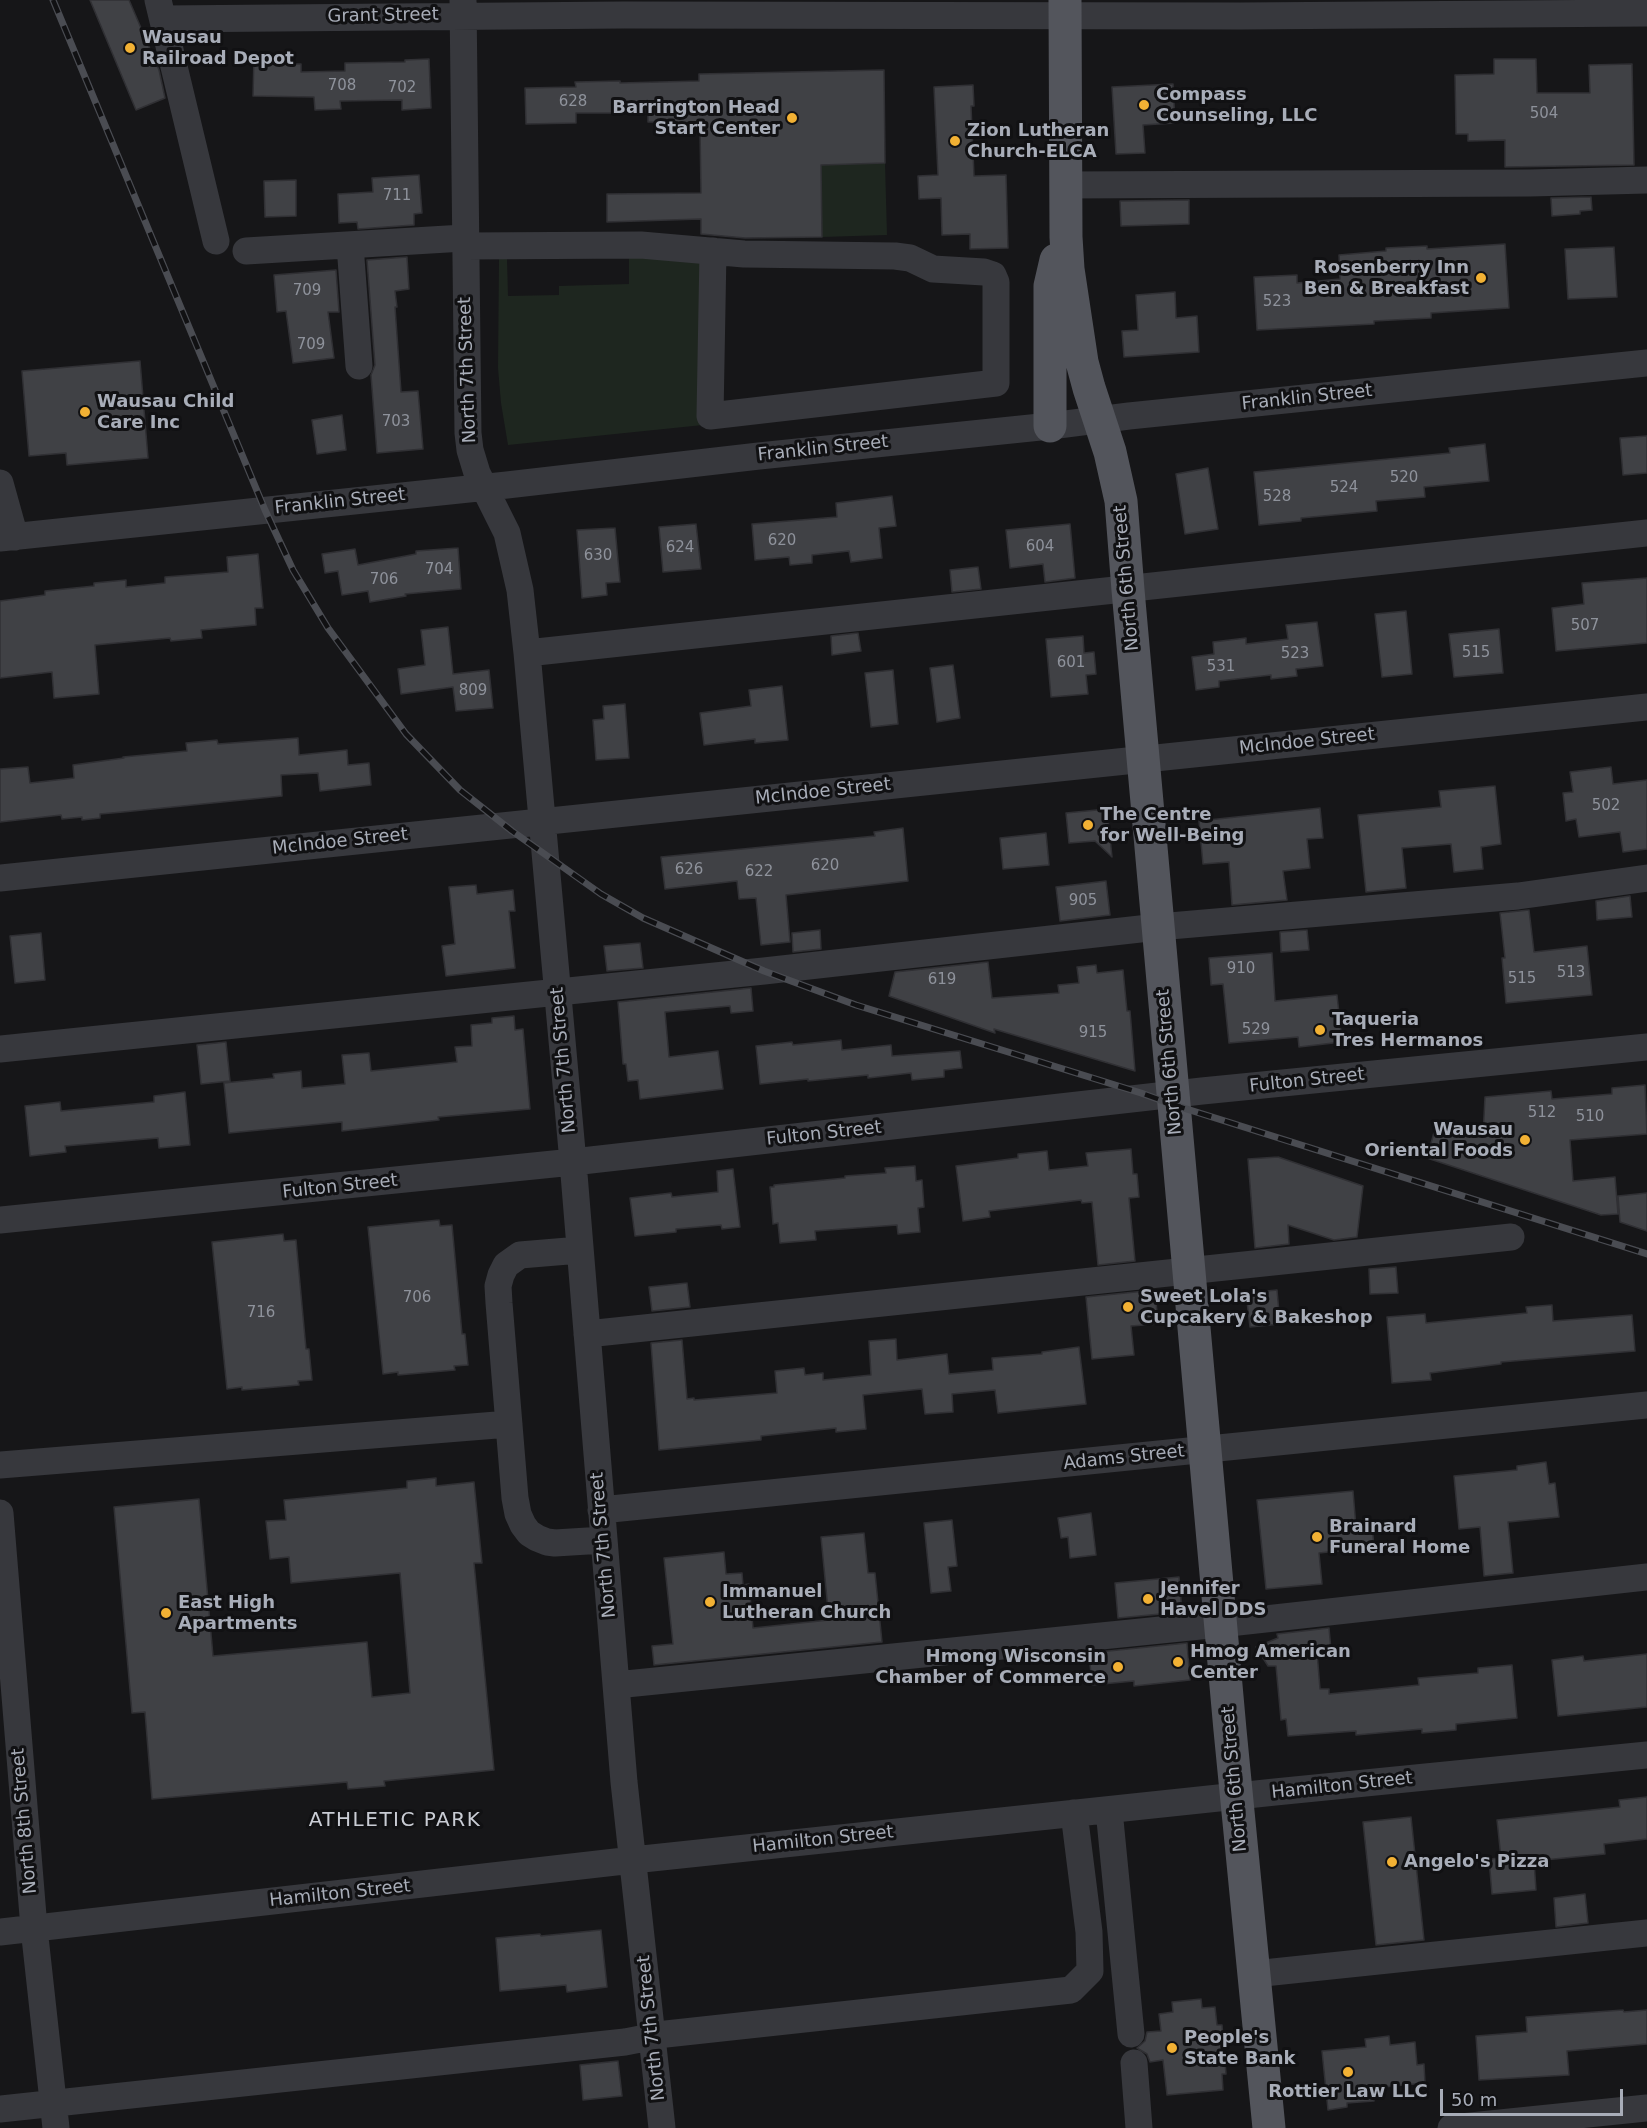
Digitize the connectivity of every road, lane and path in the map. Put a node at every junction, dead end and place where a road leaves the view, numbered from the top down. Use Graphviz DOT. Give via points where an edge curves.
graph roads {
  1 [pos="1065,7"];
  2 [pos="463,8"];
  3 [pos="161,10"];
  4 [pos="1647,13"];
  5 [pos="1647,180"];
  6 [pos="1066,185"];
  7 [pos="1066,237"];
  8 [pos="216,241"];
  9 [pos="465,242"];
  10 [pos="350,245"];
  11 [pos="246,251"];
  12 [pos="713,251"];
  13 [pos="1647,363"];
  14 [pos="359,366"];
  15 [pos="1100,420"];
  16 [pos="1050,426"];
  17 [pos="0,483"];
  18 [pos="484,487"];
  19 [pos="1647,533"];
  20 [pos="8,538"];
  21 [pos="1128,590"];
  22 [pos="527,653"];
  23 [pos="1647,707"];
  24 [pos="1143,759"];
  25 [pos="542,821"];
  26 [pos="0,878"];
  27 [pos="1647,878"];
  28 [pos="1158,927"];
  29 [pos="557,992"];
  30 [pos="1647,1047"];
  31 [pos="0,1049"];
  32 [pos="1173,1094"];
  33 [pos="573,1162"];
  34 [pos="0,1220"];
  35 [pos="1511,1237"];
  36 [pos="580,1250"];
  37 [pos="1189,1270"];
  38 [pos="587,1334"];
  39 [pos="1647,1405"];
  40 [pos="509,1424"];
  41 [pos="1205,1449"];
  42 [pos="0,1465"];
  43 [pos="601,1510"];
  44 [pos="0,1513"];
  45 [pos="604,1540"];
  46 [pos="3,1570"];
  47 [pos="1647,1577"];
  48 [pos="1221,1624"];
  49 [pos="616,1685"];
  50 [pos="10,1750"];
  51 [pos="1647,1755"];
  52 [pos="1236,1796"];
  53 [pos="1109,1810"];
  54 [pos="1074,1813"];
  55 [pos="633,1860"];
  56 [pos="34,1928"];
  57 [pos="0,1932"];
  58 [pos="1647,1933"];
  59 [pos="1254,1974"];
  60 [pos="1131,2034"];
  61 [pos="652,2036"];
  62 [pos="1134,2063"];
  63 [pos="1647,2108"];
  64 [pos="0,2109"];
  65 [pos="54,2116"];
  66 [pos="663,2128"];
  67 [pos="1139,2128"];
  68 [pos="1269,2128"];
  69 [pos="1451,2128"];
  1 -- 2 [label="street, Grant Street"];
  1 -- 4 [label="street, Grant Street" via="1241,16"];
  1 -- 6 [label="main road, North 6th Street"];
  2 -- 3 [label="street, Grant Street"];
  2 -- 9 [label="street, North 7th Street"];
  3 -- 8 [label="street"];
  5 -- 6 [label="street"];
  6 -- 7 [label="main road, North 6th Street"];
  7 -- 15 [label="main road, North 6th Street" via="1082,362"];
  7 -- 16 [label="main road" via="1054,264 1050,286"];
  9 -- 10 [label="street"];
  9 -- 12 [label="street" via="640,245"];
  9 -- 18 [label="street, North 7th Street" via="468,433 474,464"];
  10 -- 11 [label="street"];
  10 -- 14 [label="street"];
  12 -- 12 [label="street" via="895,256 933,269 993,275 996,383 710,416"];
  13 -- 15 [label="street, Franklin Street"];
  15 -- 16 [label="street, Franklin Street"];
  15 -- 21 [label="main road, North 6th Street" via="1121,501"];
  16 -- 18 [label="street, Franklin Street"];
  17 -- 20 [label="street"];
  18 -- 20 [label="street, Franklin Street"];
  18 -- 22 [label="street, North 7th Street" via="507,532 520,590"];
  19 -- 21 [label="street"];
  21 -- 22 [label="street"];
  21 -- 24 [label="main road, North 6th Street"];
  22 -- 25 [label="street, North 7th Street"];
  23 -- 24 [label="street, McIndoe Street"];
  24 -- 25 [label="street, McIndoe Street"];
  24 -- 28 [label="main road, North 6th Street"];
  25 -- 26 [label="street, McIndoe Street"];
  25 -- 29 [label="street, North 7th Street"];
  27 -- 28 [label="street" via="1518,896"];
  28 -- 29 [label="street"];
  28 -- 32 [label="main road, North 6th Street"];
  29 -- 31 [label="street"];
  29 -- 33 [label="street, North 7th Street"];
  30 -- 32 [label="street, Fulton Street"];
  32 -- 33 [label="street, Fulton Street"];
  32 -- 37 [label="main road, North 6th Street"];
  33 -- 34 [label="street, Fulton Street"];
  33 -- 36 [label="street, North 7th Street"];
  35 -- 37 [label="street"];
  36 -- 38 [label="street, North 7th Street"];
  36 -- 40 [label="street" via="520,1255 506,1265 501,1275 498,1286"];
  37 -- 38 [label="street"];
  37 -- 41 [label="main road, North 6th Street"];
  38 -- 43 [label="street, North 7th Street"];
  39 -- 41 [label="street, Adams Street"];
  40 -- 42 [label="street"];
  40 -- 45 [label="street" via="515,1498 518,1514 529,1533 546,1542"];
  41 -- 43 [label="street, Adams Street"];
  41 -- 48 [label="main road, North 6th Street"];
  43 -- 45 [label="street, North 7th Street"];
  44 -- 46 [label="street, North 8th Street"];
  45 -- 49 [label="street, North 7th Street"];
  46 -- 50 [label="street, North 8th Street"];
  47 -- 48 [label="street"];
  48 -- 49 [label="street"];
  48 -- 52 [label="main road, North 6th Street"];
  49 -- 55 [label="street, North 7th Street"];
  50 -- 56 [label="street, North 8th Street"];
  51 -- 52 [label="street, Hamilton Street"];
  52 -- 53 [label="street, Hamilton Street"];
  52 -- 59 [label="main road, North 6th Street"];
  53 -- 54 [label="street, Hamilton Street"];
  53 -- 60 [label="street"];
  54 -- 55 [label="street, Hamilton Street"];
  54 -- 61 [label="street" via="1090,1971 1071,1989"];
  55 -- 56 [label="street, Hamilton Street"];
  55 -- 61 [label="street, North 7th Street"];
  56 -- 57 [label="street, Hamilton Street"];
  56 -- 65 [label="street, North 8th Street"];
  58 -- 59 [label="street"];
  59 -- 68 [label="main road, North 6th Street"];
  61 -- 65 [label="street"];
  61 -- 66 [label="street, North 7th Street"];
  62 -- 67 [label="street"];
  63 -- 69 [label="street"];
  64 -- 65 [label="street"];
}
